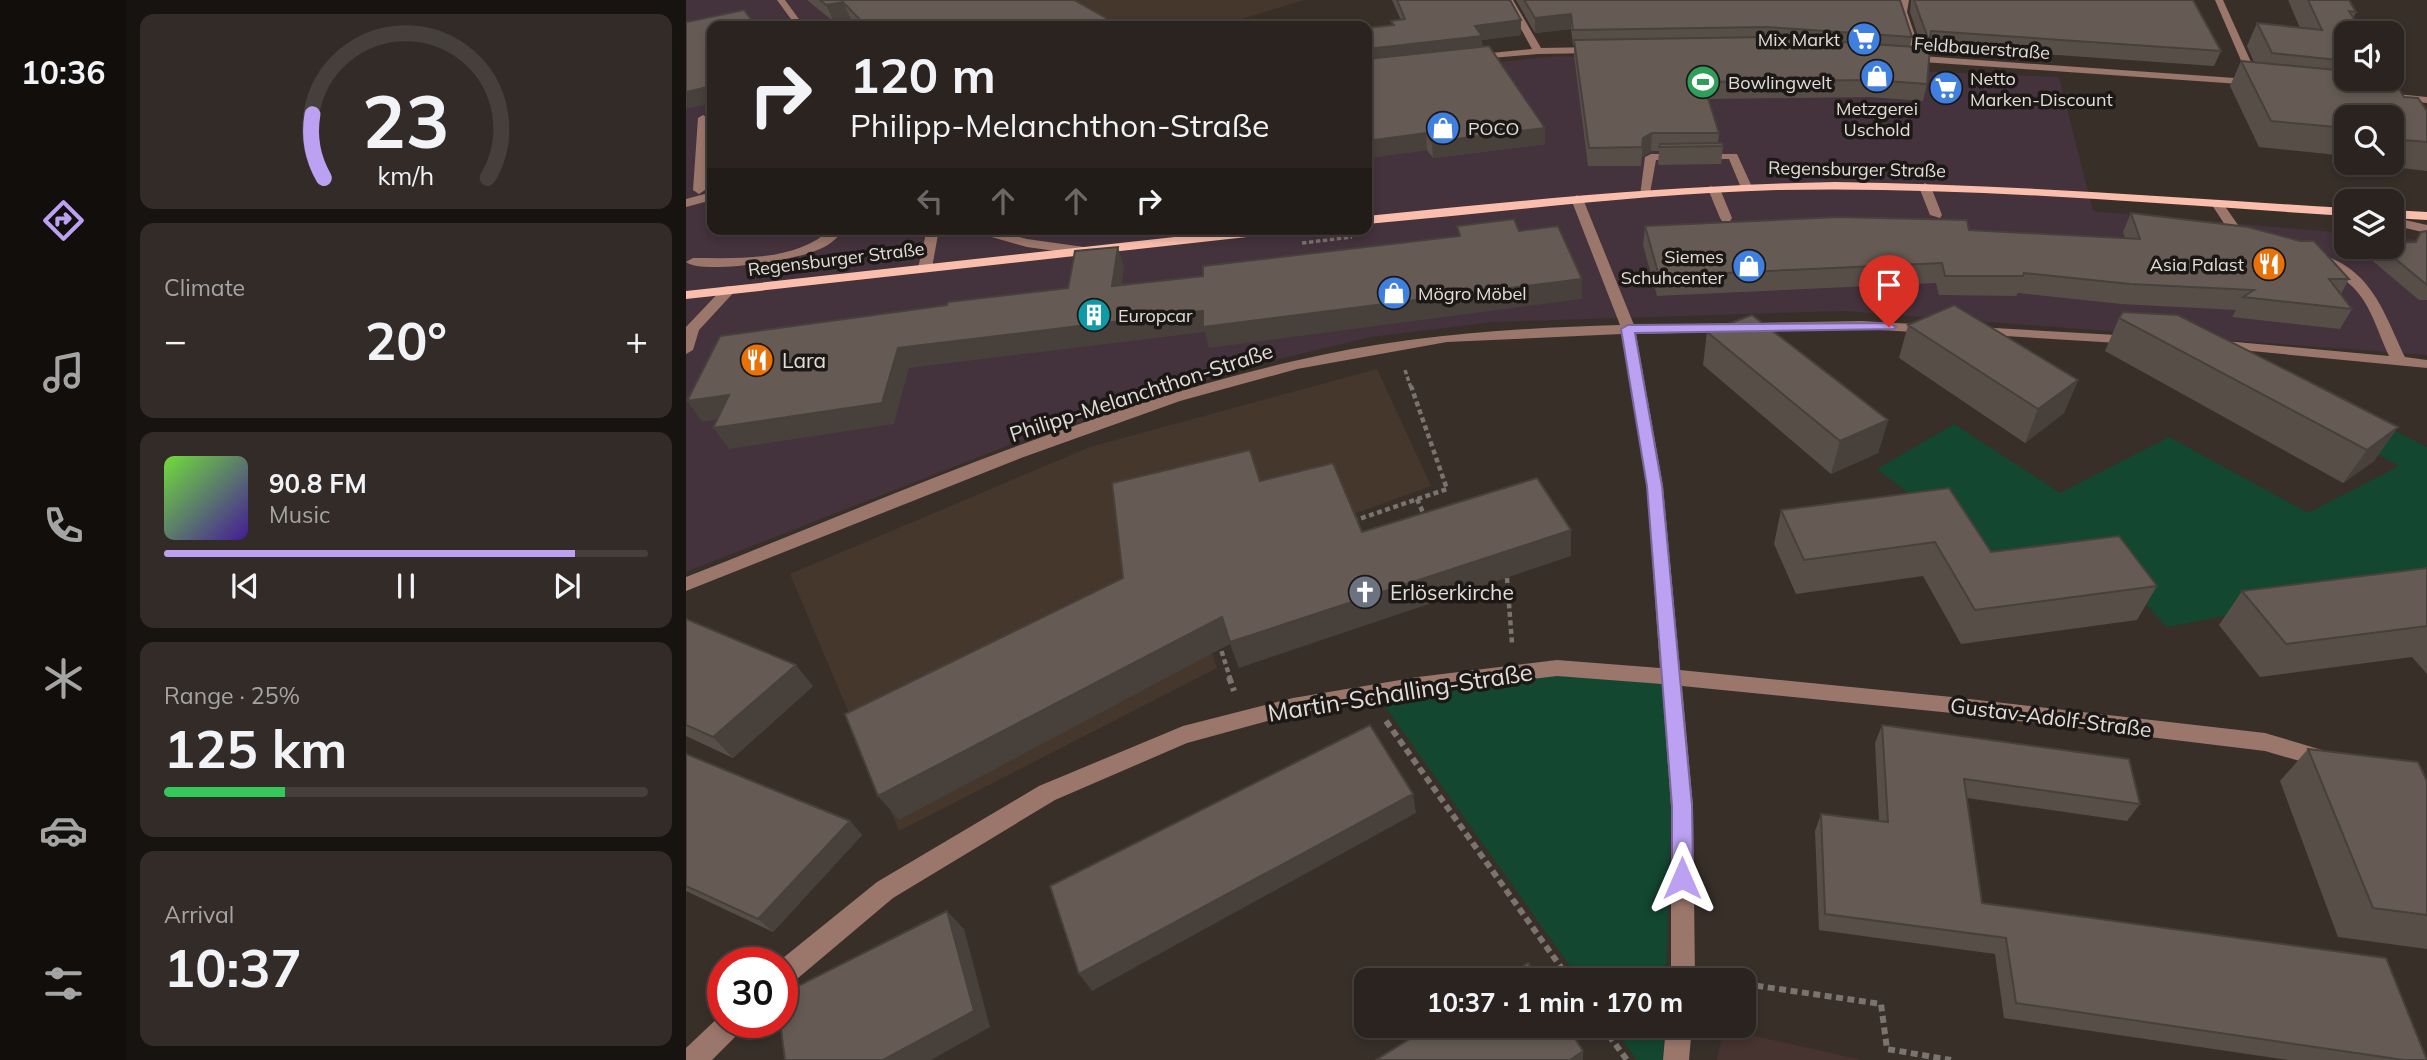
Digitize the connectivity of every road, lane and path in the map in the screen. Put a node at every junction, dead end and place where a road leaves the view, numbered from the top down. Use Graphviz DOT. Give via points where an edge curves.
graph roads {
  1 [pos="781,0"];
  2 [pos="1509,0"];
  3 [pos="1905,0"];
  4 [pos="2219,0"];
  5 [pos="796,21"];
  6 [pos="1605,50"];
  7 [pos="1538,51"];
  8 [pos="1890,57"];
  9 [pos="1462,59"];
  10 [pos="1918,59"];
  11 [pos="2255,82"];
  12 [pos="2268,83"];
  13 [pos="2387,96"];
  14 [pos="2427,100"];
  15 [pos="704,118"];
  16 [pos="707,179"];
  17 [pos="1746,187"];
  18 [pos="1925,187"];
  19 [pos="1714,189"];
  20 [pos="1644,193"];
  21 [pos="707,197"];
  22 [pos="1577,199"];
  23 [pos="686,203"];
  24 [pos="2218,205"];
  25 [pos="2334,211"];
  26 [pos="1936,215"];
  27 [pos="2404,215"];
  28 [pos="2427,216"];
  29 [pos="1726,218"];
  30 [pos="1372,220"];
  31 [pos="2404,224"];
  32 [pos="2427,229"];
  33 [pos="835,235"];
  34 [pos="933,235"];
  35 [pos="994,235"];
  36 [pos="1226,235"];
  37 [pos="1359,236"];
  38 [pos="2267,239"];
  39 [pos="1292,244"];
  40 [pos="2301,249"];
  41 [pos="1084,250"];
  42 [pos="693,262"];
  43 [pos="925,268"];
  44 [pos="729,290"];
  45 [pos="686,295"];
  46 [pos="1628,329"];
  47 [pos="2151,341"];
  48 [pos="2192,343"];
  49 [pos="686,350"];
  50 [pos="2399,361"];
  51 [pos="2427,364"];
  52 [pos="1408,379"];
  53 [pos="1417,499"];
  54 [pos="1343,524"];
  55 [pos="1430,527"];
  56 [pos="1507,578"];
  57 [pos="686,584"];
  58 [pos="1218,640"];
  59 [pos="1514,673"];
  60 [pos="1669,677"];
  61 [pos="1366,693"];
  62 [pos="1242,719"];
  63 [pos="2340,764"];
  64 [pos="798,962"];
  65 [pos="1561,968"];
  66 [pos="1683,968"];
  67 [pos="1756,986"];
  68 [pos="716,1038"];
  69 [pos="1611,1038"];
  70 [pos="1678,1038"];
  71 [pos="693,1060"];
  72 [pos="1627,1060"];
  73 [pos="1676,1060"];
  74 [pos="1951,1060"];
  1 -- 5 [label="street"];
  2 -- 7 [label="street"];
  3 -- 10 [label="street" via="1903,12"];
  4 -- 11 [label="street"];
  6 -- 7 [label="street"];
  7 -- 9 [label="street"];
  8 -- 10 [label="street, Feldbauerstraße"];
  10 -- 11 [label="street, Feldbauerstraße"];
  11 -- 12 [label="street, Feldbauerstraße"];
  13 -- 14 [label="street"];
  15 -- 16 [label="street" via="699,184"];
  17 -- 18 [label="main road, Regensburger Straße"];
  17 -- 19 [label="main road, Regensburger Straße"];
  17 -- 20 [label="street" via="1732,156 1651,157"];
  18 -- 24 [label="main road, Regensburger Straße"];
  18 -- 26 [label="street"];
  19 -- 20 [label="main road, Regensburger Straße"];
  19 -- 29 [label="street"];
  20 -- 22 [label="main road, Regensburger Straße"];
  21 -- 23 [label="street"];
  22 -- 30 [label="main road, Regensburger Straße"];
  22 -- 46 [label="street"];
  24 -- 25 [label="main road, Regensburger Straße"];
  24 -- 38 [label="street" via="2232,228"];
  27 -- 28 [label="main road"];
  31 -- 32 [label="street"];
  33 -- 42 [label="street" via="796,254"];
  34 -- 43 [label="street"];
  35 -- 41 [label="street"];
  36 -- 41 [label="main road, Regensburger Straße"];
  37 -- 39 [label="path"];
  40 -- 50 [label="street" via="2344,271 2368,292"];
  41 -- 43 [label="main road, Regensburger Straße"];
  43 -- 44 [label="main road, Regensburger Straße"];
  44 -- 45 [label="main road, Regensburger Straße"];
  44 -- 49 [label="street" via="692,329"];
  46 -- 47 [label="street, Philipp-Melanchthon-Straße" via="1862,325"];
  46 -- 57 [label="street, Philipp-Melanchthon-Straße" via="1447,338 1296,365 1175,398 1015,454"];
  46 -- 60 [label="street" via="1655,486"];
  48 -- 50 [label="street"];
  50 -- 51 [label="street"];
  52 -- 53 [label="path" via="1447,489"];
  53 -- 54 [label="path"];
  53 -- 55 [label="path"];
  56 -- 59 [label="path"];
  58 -- 62 [label="path"];
  59 -- 60 [label="street, Martin-Schalling-Straße" via="1557,668"];
  59 -- 61 [label="street, Martin-Schalling-Straße"];
  60 -- 63 [label="street, Gustav-Adolf-Straße" via="2264,742"];
  60 -- 66 [label="street" via="1682,806"];
  61 -- 62 [label="street, Martin-Schalling-Straße"];
  61 -- 65 [label="path"];
  62 -- 64 [label="street, Martin-Schalling-Straße" via="1183,735 1047,793 885,890"];
  67 -- 74 [label="path" via="1881,1004 1887,1049"];
  68 -- 71 [label="street"];
  69 -- 72 [label="path"];
  70 -- 73 [label="street"];
}
